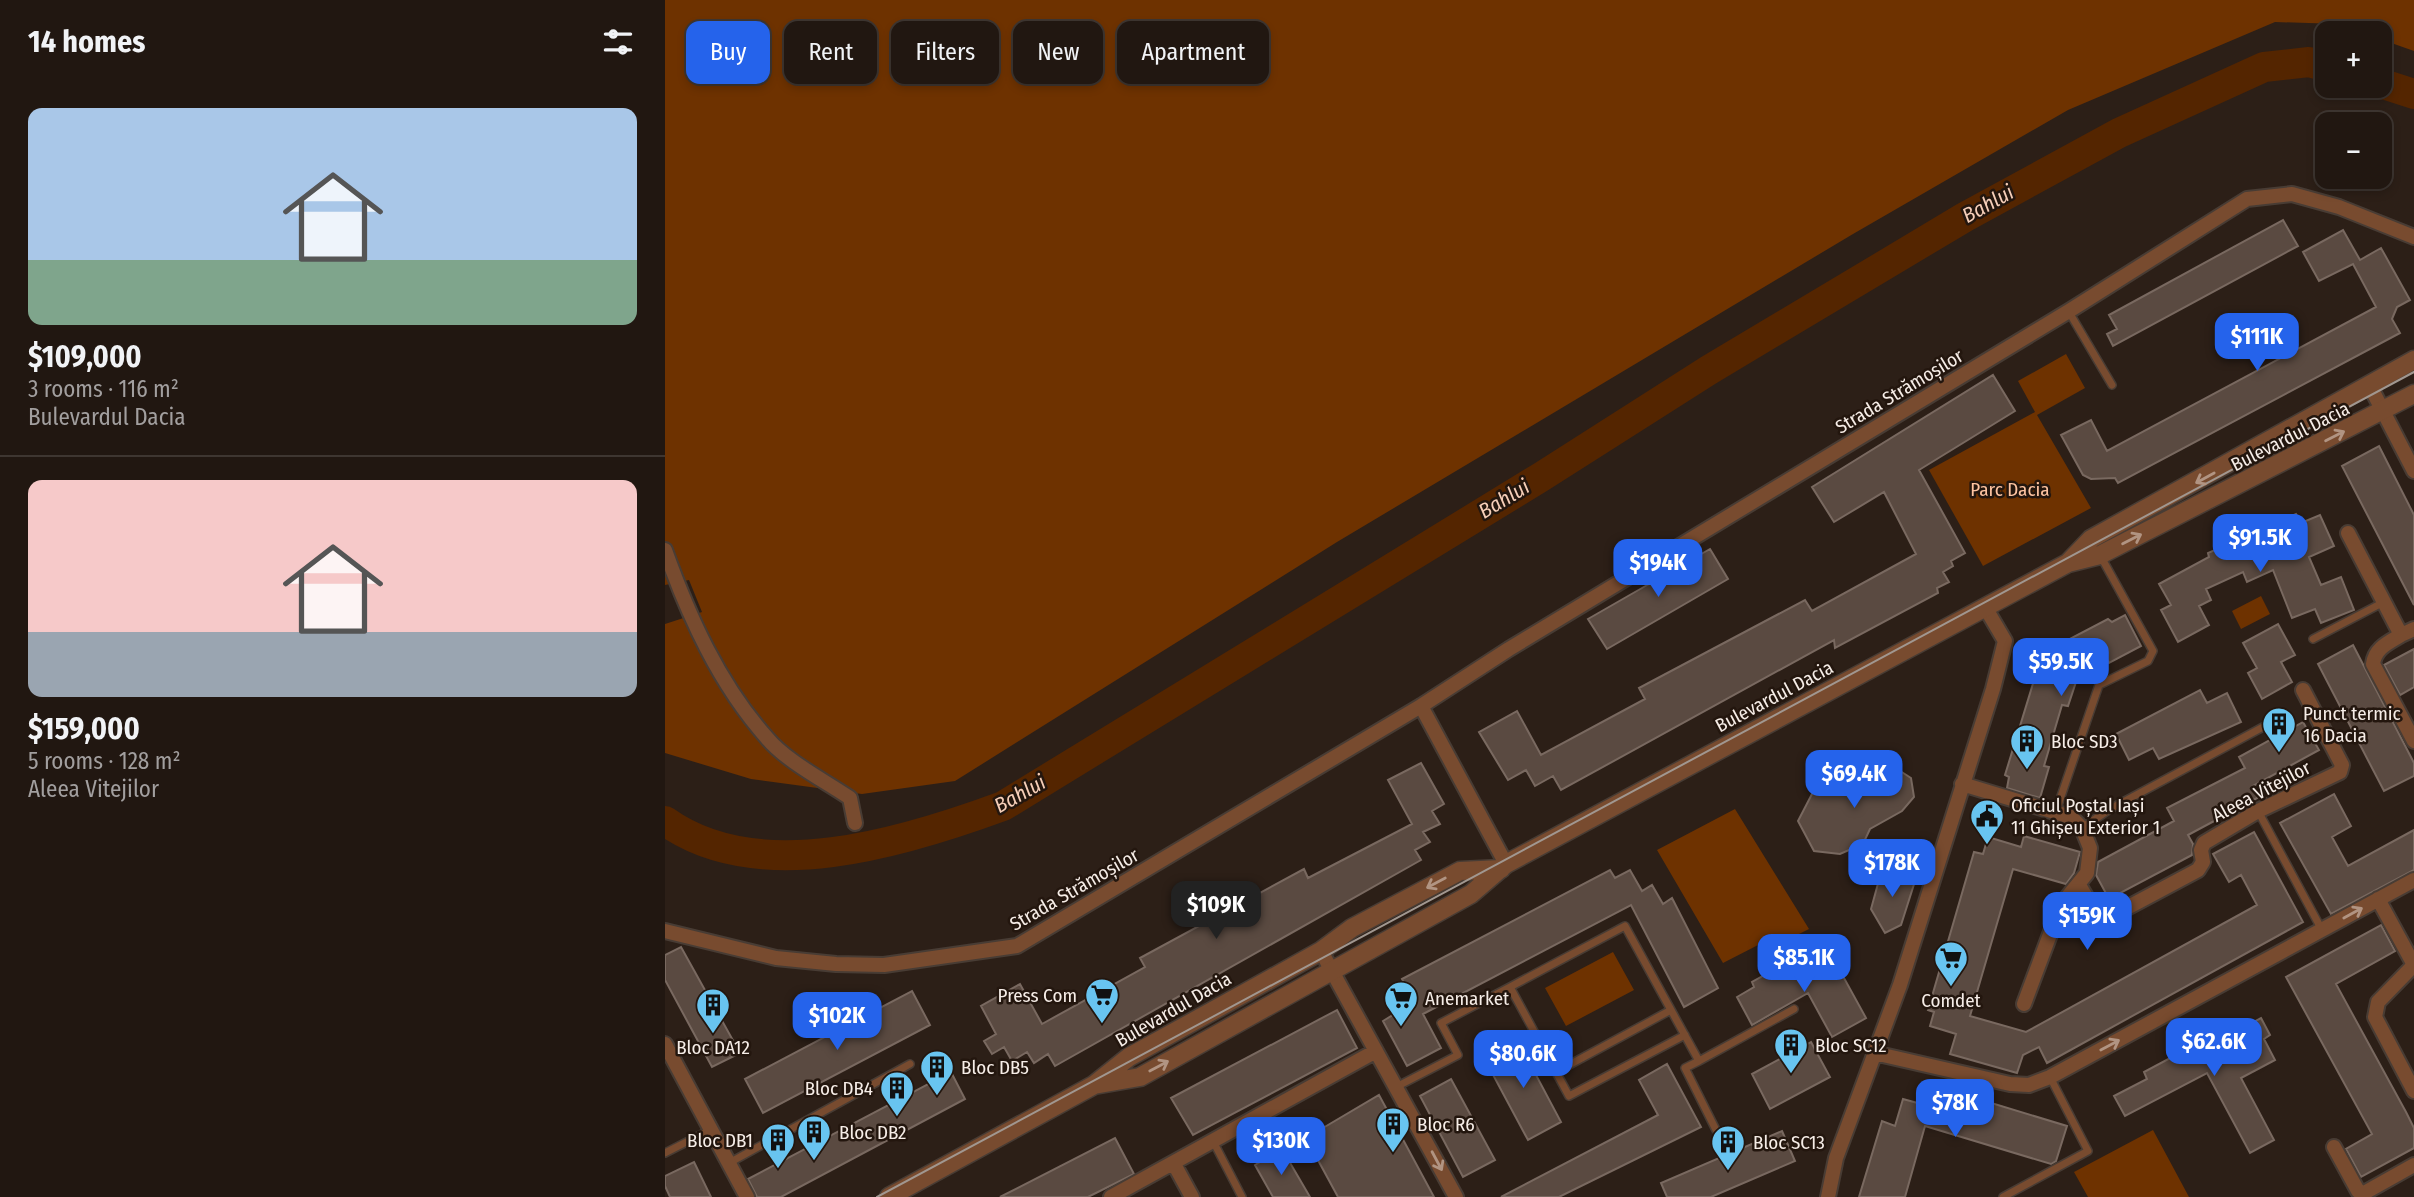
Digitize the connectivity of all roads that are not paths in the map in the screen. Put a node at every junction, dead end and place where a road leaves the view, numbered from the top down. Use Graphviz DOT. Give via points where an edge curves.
graph roads {
  1 [pos="2414,237"];
  2 [pos="2069,311"];
  3 [pos="2414,360"];
  4 [pos="2112,385"];
  5 [pos="2370,386"];
  6 [pos="2414,394"];
  7 [pos="2383,411"];
  8 [pos="2414,471"];
  9 [pos="2348,533"];
  10 [pos="2091,539"];
  11 [pos="665,550"];
  12 [pos="2100,555"];
  13 [pos="2068,563"];
  14 [pos="2384,602"];
  15 [pos="1985,607"];
  16 [pos="2408,632"];
  17 [pos="2313,639"];
  18 [pos="2303,690"];
  19 [pos="1421,706"];
  20 [pos="2279,719"];
  21 [pos="2414,741"];
  22 [pos="1962,783"];
  23 [pos="2056,811"];
  24 [pos="2257,811"];
  25 [pos="855,823"];
  26 [pos="2082,828"];
  27 [pos="1504,867"];
  28 [pos="2414,880"];
  29 [pos="2079,885"];
  30 [pos="2378,900"];
  31 [pos="2322,930"];
  32 [pos="665,932"];
  33 [pos="1321,951"];
  34 [pos="2414,965"];
  35 [pos="1332,972"];
  36 [pos="1510,987"];
  37 [pos="2024,1004"];
  38 [pos="1794,1009"];
  39 [pos="1671,1010"];
  40 [pos="1685,1035"];
  41 [pos="665,1044"];
  42 [pos="1376,1051"];
  43 [pos="1874,1053"];
  44 [pos="1699,1061"];
  45 [pos="910,1064"];
  46 [pos="1556,1072"];
  47 [pos="2050,1077"];
  48 [pos="1094,1085"];
  49 [pos="2413,1085"];
  50 [pos="1397,1087"];
  51 [pos="711,1129"];
  52 [pos="1716,1130"];
  53 [pos="1213,1142"];
  54 [pos="2334,1147"];
  55 [pos="665,1153"];
  56 [pos="729,1163"];
  57 [pos="1174,1164"];
  58 [pos="2414,1165"];
  59 [pos="747,1197"];
  60 [pos="889,1197"];
  61 [pos="1111,1197"];
  62 [pos="1192,1197"];
  63 [pos="1242,1197"];
  64 [pos="1456,1197"];
  65 [pos="1828,1197"];
  66 [pos="2003,1197"];
  1 -- 2 [label="street, Strada Strămoșilor" via="2292,194 2247,199"];
  2 -- 4 [label="lane"];
  2 -- 19 [label="street, Strada Strămoșilor"];
  3 -- 5 [label="street, Bulevardul Dacia"];
  5 -- 7 [label="street"];
  5 -- 10 [label="street, Bulevardul Dacia, one-way"];
  6 -- 7 [label="street, Bulevardul Dacia"];
  7 -- 8 [label="street"];
  12 -- 7 [label="street, Bulevardul Dacia, one-way"];
  9 -- 14 [label="street"];
  10 -- 12 [label="lane"];
  10 -- 13 [label="street, Bulevardul Dacia"];
  11 -- 25 [label="street" via="701,640 768,740 850,798"];
  12 -- 13 [label="street, Bulevardul Dacia"];
  12 -- 23 [label="lane" via="2153,652 2148,661 2099,685"];
  13 -- 15 [label="street, Bulevardul Dacia"];
  14 -- 16 [label="street"];
  14 -- 17 [label="lane"];
  15 -- 22 [label="street" via="2005,641"];
  15 -- 27 [label="street, Bulevardul Dacia"];
  16 -- 21 [label="street" via="2380,648 2373,664"];
  18 -- 24 [label="street, Aleea Vitejilor" via="2342,765 2340,772"];
  19 -- 27 [label="street"];
  19 -- 32 [label="street, Strada Strămoșilor" via="1017,946 884,965 836,964 776,958"];
  20 -- 26 [label="lane"];
  22 -- 23 [label="street"];
  22 -- 43 [label="street" via="1900,985"];
  23 -- 26 [label="street"];
  24 -- 29 [label="street, Aleea Vitejilor" via="2204,843 2198,870 2106,919 2096,915"];
  24 -- 31 [label="lane"];
  26 -- 29 [label="street" via="2091,848 2087,873"];
  27 -- 33 [label="street, Bulevardul Dacia, one-way" via="1460,871 1352,928"];
  27 -- 35 [label="street, Bulevardul Dacia" via="1471,894"];
  28 -- 30 [label="street"];
  29 -- 37 [label="street" via="2058,912"];
  31 -- 30 [label="street, one-way"];
  30 -- 34 [label="street"];
  47 -- 31 [label="street, one-way"];
  33 -- 35 [label="street"];
  33 -- 48 [label="street, Bulevardul Dacia" via="1129,1057"];
  34 -- 49 [label="street" via="2375,1009 2375,1017"];
  35 -- 42 [label="street"];
  48 -- 35 [label="street, Bulevardul Dacia, one-way" via="1140,1077"];
  36 -- 39 [label="lane" via="1625,926"];
  36 -- 46 [label="lane"];
  36 -- 50 [label="lane" via="1441,1023 1458,1055"];
  38 -- 44 [label="lane"];
  39 -- 40 [label="lane"];
  39 -- 46 [label="lane"];
  40 -- 44 [label="lane"];
  40 -- 46 [label="lane" via="1569,1096"];
  41 -- 51 [label="street"];
  42 -- 50 [label="street"];
  42 -- 53 [label="street"];
  43 -- 47 [label="street" via="2010,1084 2029,1085"];
  43 -- 65 [label="street" via="1836,1158"];
  44 -- 52 [label="lane" via="1685,1069"];
  45 -- 56 [label="lane"];
  47 -- 66 [label="lane" via="2088,1151"];
  48 -- 60 [label="street, Bulevardul Dacia"];
  50 -- 64 [label="street, one-way"];
  51 -- 55 [label="lane"];
  51 -- 56 [label="street"];
  53 -- 57 [label="street"];
  53 -- 63 [label="lane"];
  54 -- 58 [label="street" via="2358,1191 2364,1193"];
  56 -- 59 [label="street"];
  57 -- 61 [label="street"];
  57 -- 62 [label="street"];
}
